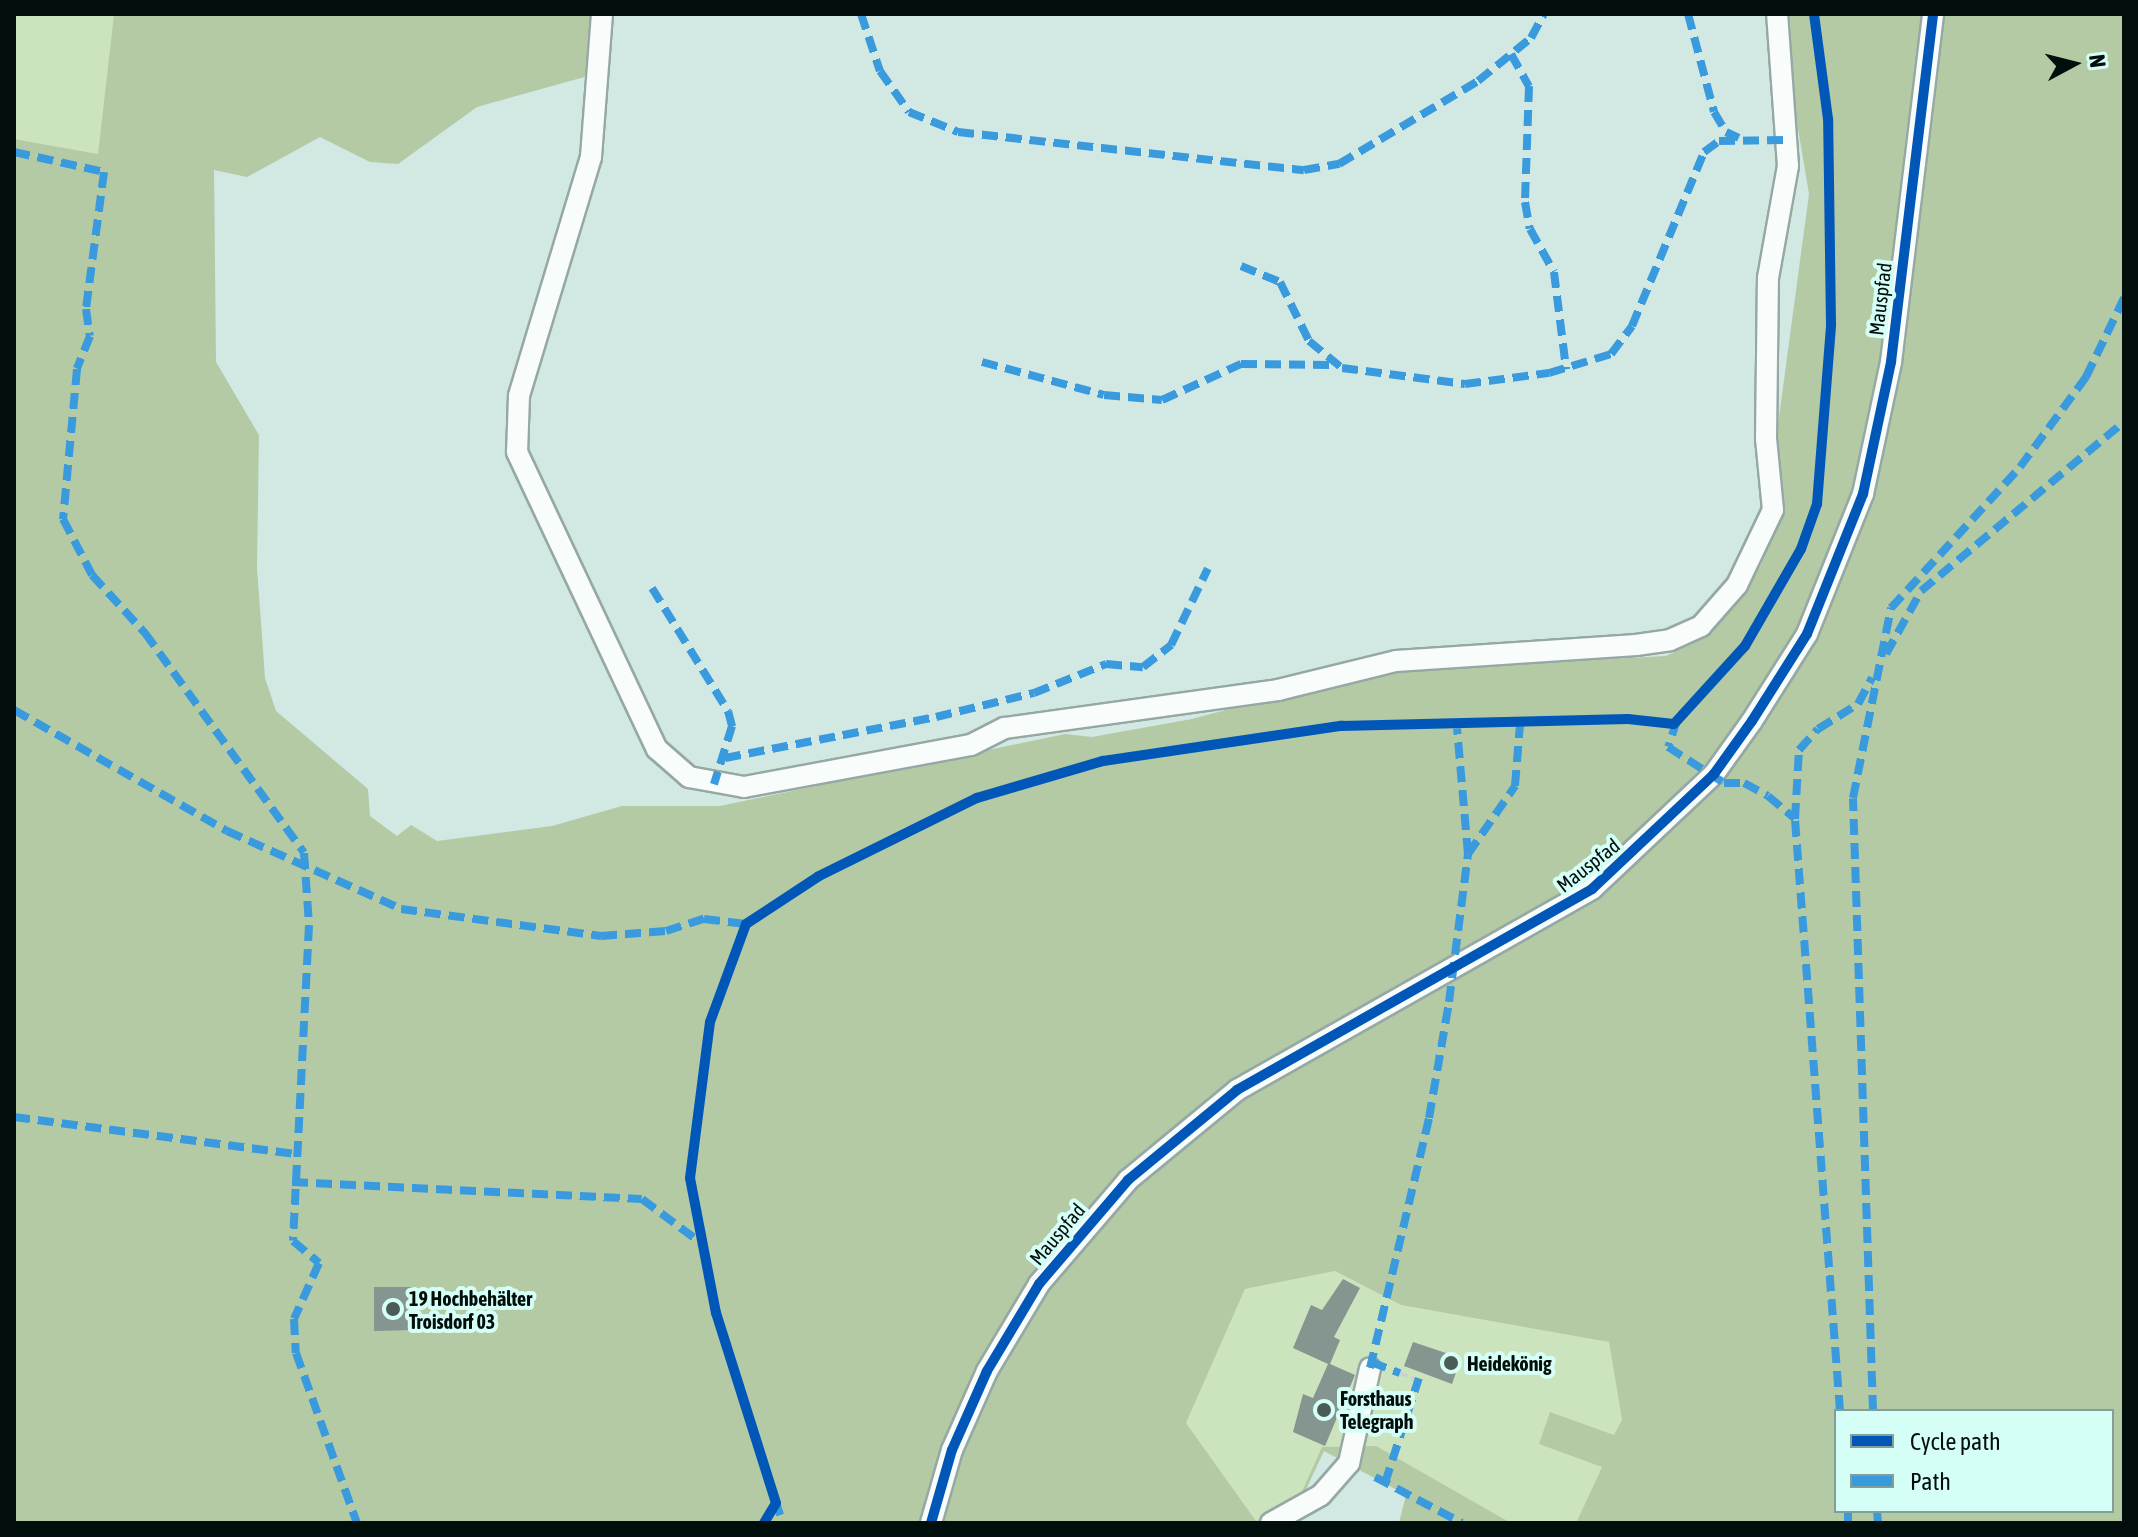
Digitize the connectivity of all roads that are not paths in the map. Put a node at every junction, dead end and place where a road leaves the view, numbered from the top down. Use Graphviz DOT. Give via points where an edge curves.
graph roads {
  1 [pos="602,14"];
  2 [pos="1777,14"];
  3 [pos="1933,14"];
  4 [pos="1370,1368"];
  5 [pos="931,1523"];
  6 [pos="1271,1523"];
  1 -- 2 [label="street" via="591,157 519,396 517,452 657,749 689,777 744,787 971,745 1005,728 1278,690 1396,661 1636,645 1670,640 1701,626 1737,585 1773,510 1766,438 1768,278 1788,166"];
  3 -- 5 [label="street, Mauspfad" via="1891,362 1867,481 1849,539 1807,634 1752,721 1714,774 1592,889 1237,1090 1128,1180 1039,1284 987,1371 952,1450"];
  4 -- 6 [label="street" via="1349,1463 1321,1495"];
}
